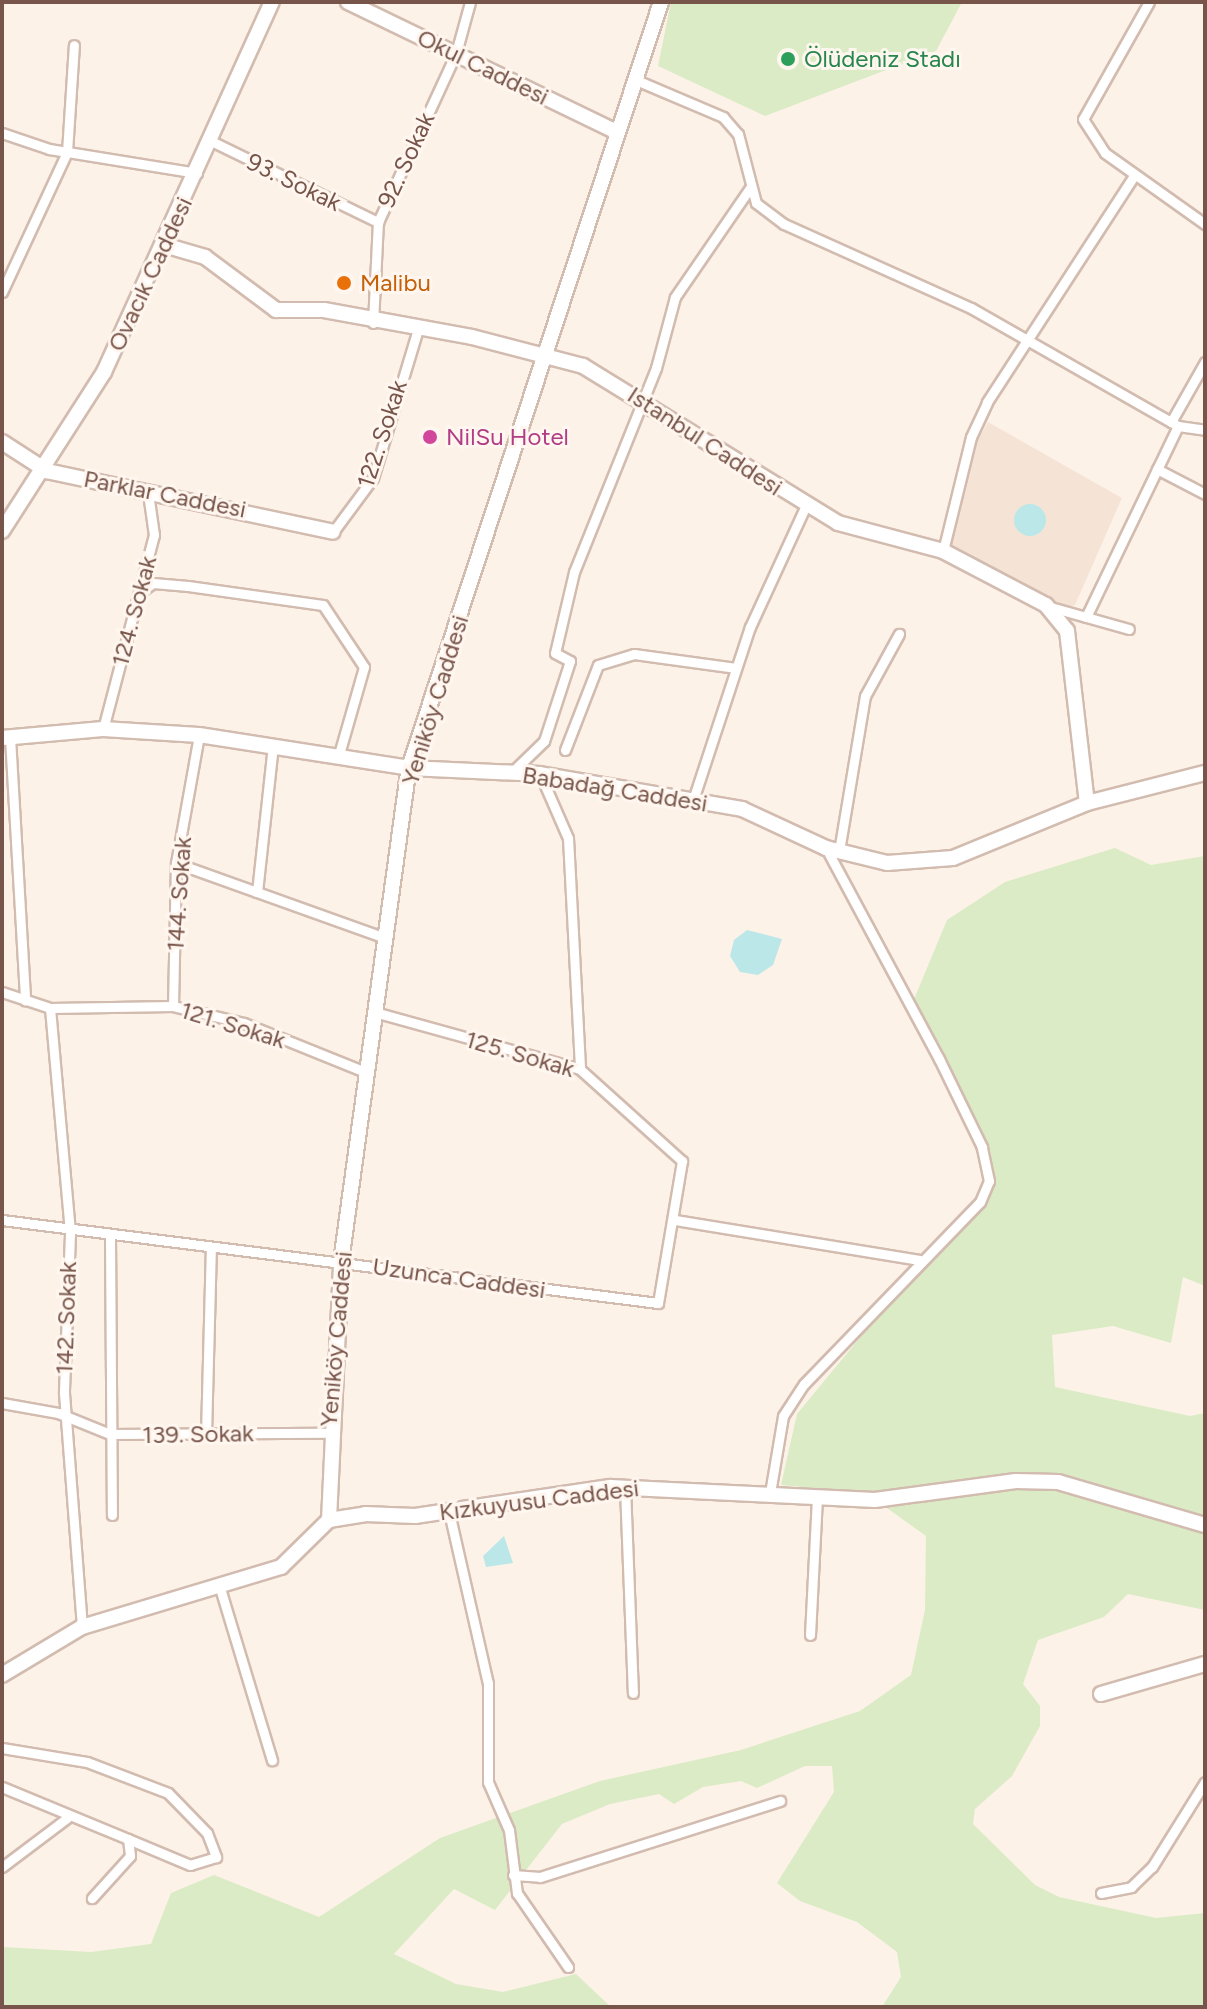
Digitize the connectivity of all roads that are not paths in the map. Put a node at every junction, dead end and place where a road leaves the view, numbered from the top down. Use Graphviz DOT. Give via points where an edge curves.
graph roads {
  1 [pos="272,2"];
  2 [pos="348,2"];
  3 [pos="470,2"];
  4 [pos="661,2"];
  5 [pos="1149,2"];
  6 [pos="74,45"];
  7 [pos="456,53"];
  8 [pos="636,80"];
  9 [pos="617,132"];
  10 [pos="2,133"];
  11 [pos="211,141"];
  12 [pos="67,152"];
  13 [pos="197,173"];
  14 [pos="1133,177"];
  15 [pos="750,188"];
  16 [pos="378,222"];
  17 [pos="1205,224"];
  18 [pos="164,245"];
  19 [pos="2,292"];
  20 [pos="373,324"];
  21 [pos="418,329"];
  22 [pos="1029,340"];
  23 [pos="543,359"];
  24 [pos="1205,362"];
  25 [pos="644,401"];
  26 [pos="1174,424"];
  27 [pos="1205,430"];
  28 [pos="2,442"];
  29 [pos="1157,469"];
  30 [pos="47,471"];
  31 [pos="148,493"];
  32 [pos="1205,494"];
  33 [pos="806,505"];
  34 [pos="2,531"];
  35 [pos="333,532"];
  36 [pos="943,551"];
  37 [pos="143,590"];
  38 [pos="1046,605"];
  39 [pos="1086,617"];
  40 [pos="1129,629"];
  41 [pos="899,634"];
  42 [pos="736,668"];
  43 [pos="103,729"];
  44 [pos="199,735"];
  45 [pos="6,737"];
  46 [pos="273,744"];
  47 [pos="565,750"];
  48 [pos="339,754"];
  49 [pos="409,768"];
  50 [pos="511,773"];
  51 [pos="1205,773"];
  52 [pos="540,774"];
  53 [pos="693,800"];
  54 [pos="1087,803"];
  55 [pos="832,849"];
  56 [pos="176,863"];
  57 [pos="257,892"];
  58 [pos="386,938"];
  59 [pos="2,992"];
  60 [pos="25,1001"];
  61 [pos="173,1006"];
  62 [pos="50,1008"];
  63 [pos="374,1012"];
  64 [pos="580,1069"];
  65 [pos="365,1072"];
  66 [pos="2,1220"];
  67 [pos="675,1220"];
  68 [pos="70,1234"];
  69 [pos="110,1238"];
  70 [pos="211,1248"];
  71 [pos="920,1260"];
  72 [pos="341,1262"];
  73 [pos="658,1303"];
  74 [pos="2,1403"];
  75 [pos="71,1421"];
  76 [pos="328,1433"];
  77 [pos="110,1434"];
  78 [pos="206,1435"];
  79 [pos="625,1487"];
  80 [pos="770,1493"];
  81 [pos="817,1497"];
  82 [pos="449,1512"];
  83 [pos="112,1515"];
  84 [pos="329,1520"];
  85 [pos="1205,1525"];
  86 [pos="220,1588"];
  87 [pos="82,1627"];
  88 [pos="810,1635"];
  89 [pos="1205,1664"];
  90 [pos="2,1675"];
  91 [pos="633,1693"];
  92 [pos="1101,1694"];
  93 [pos="2,1748"];
  94 [pos="272,1760"];
  95 [pos="1205,1782"];
  96 [pos="2,1787"];
  97 [pos="780,1801"];
  98 [pos="67,1818"];
  99 [pos="128,1839"];
  100 [pos="2,1867"];
  101 [pos="513,1875"];
  102 [pos="1101,1893"];
  103 [pos="92,1898"];
  104 [pos="568,1967"];
  1 -- 11 [label="street, Ovacık Caddesi"];
  2 -- 7 [label="street, Okul Caddesi"];
  3 -- 7 [label="street, 92. Sokak"];
  4 -- 8 [label="street, Yeniköy Caddesi"];
  5 -- 14 [label="street" via="1083,109 1105,153"];
  6 -- 12 [label="street"];
  7 -- 9 [label="street, Okul Caddesi"];
  7 -- 16 [label="street, 92. Sokak"];
  8 -- 9 [label="street, Yeniköy Caddesi"];
  8 -- 15 [label="street" via="723,117 738,134"];
  9 -- 23 [label="street, Yeniköy Caddesi"];
  10 -- 12 [label="street"];
  11 -- 13 [label="street, Ovacık Caddesi"];
  11 -- 16 [label="street, 93. Sokak"];
  12 -- 13 [label="street"];
  12 -- 19 [label="street"];
  13 -- 18 [label="street, Ovacık Caddesi"];
  14 -- 17 [label="street"];
  14 -- 22 [label="street"];
  15 -- 22 [label="street" via="756,203 784,224"];
  15 -- 25 [label="street" via="675,297"];
  16 -- 20 [label="street, 92. Sokak"];
  18 -- 20 [label="street, Istanbul Caddesi" via="205,257 276,310 324,310"];
  18 -- 30 [label="street, Ovacık Caddesi"];
  20 -- 21 [label="street, Istanbul Caddesi"];
  21 -- 23 [label="street, Istanbul Caddesi"];
  21 -- 35 [label="street, 122. Sokak" via="373,478"];
  22 -- 26 [label="street"];
  22 -- 36 [label="street" via="971,437"];
  23 -- 25 [label="street, Istanbul Caddesi" via="583,366"];
  23 -- 49 [label="street, Yeniköy Caddesi"];
  24 -- 26 [label="street"];
  25 -- 33 [label="street, Istanbul Caddesi"];
  25 -- 50 [label="street" via="574,572 555,653 570,661 544,741"];
  26 -- 27 [label="street"];
  26 -- 29 [label="street"];
  28 -- 30 [label="street, Parklar Caddesi"];
  29 -- 32 [label="street"];
  29 -- 39 [label="street"];
  30 -- 31 [label="street, Parklar Caddesi"];
  30 -- 34 [label="street, Ovacık Caddesi"];
  31 -- 35 [label="street, Parklar Caddesi"];
  31 -- 37 [label="street, 124. Sokak" via="154,535"];
  33 -- 36 [label="street, Istanbul Caddesi" via="865,533"];
  33 -- 42 [label="street"];
  36 -- 38 [label="street, Istanbul Caddesi"];
  37 -- 43 [label="street, 124. Sokak"];
  37 -- 48 [label="street" via="176,585 323,605 364,667"];
  38 -- 39 [label="street"];
  38 -- 54 [label="street, Istanbul Caddesi" via="1067,631"];
  39 -- 40 [label="street"];
  41 -- 55 [label="street" via="865,696"];
  42 -- 47 [label="street" via="634,654 598,665"];
  42 -- 53 [label="street"];
  43 -- 44 [label="street, Babadağ Caddesi"];
  43 -- 45 [label="street, Babadağ Caddesi"];
  44 -- 46 [label="street, Babadağ Caddesi"];
  44 -- 56 [label="street, 144. Sokak"];
  45 -- 60 [label="street"];
  46 -- 48 [label="street, Babadağ Caddesi"];
  46 -- 57 [label="street"];
  48 -- 49 [label="street, Babadağ Caddesi"];
  49 -- 50 [label="street, Babadağ Caddesi"];
  49 -- 58 [label="street, Yeniköy Caddesi"];
  50 -- 52 [label="street, Babadağ Caddesi"];
  51 -- 54 [label="street, Babadağ Caddesi"];
  52 -- 53 [label="street, Babadağ Caddesi"];
  52 -- 64 [label="street" via="568,838"];
  53 -- 55 [label="street, Babadağ Caddesi" via="742,809"];
  54 -- 55 [label="street, Babadağ Caddesi" via="953,858 887,863"];
  55 -- 71 [label="street" via="986,1163 980,1202"];
  56 -- 57 [label="street"];
  56 -- 61 [label="street, 144. Sokak"];
  57 -- 58 [label="street"];
  58 -- 63 [label="street, Yeniköy Caddesi"];
  59 -- 60 [label="street, 121. Sokak"];
  60 -- 62 [label="street, 121. Sokak"];
  61 -- 62 [label="street, 121. Sokak"];
  61 -- 65 [label="street, 121. Sokak" via="244,1023"];
  62 -- 68 [label="street, 142. Sokak"];
  63 -- 64 [label="street, 125. Sokak"];
  63 -- 65 [label="street, Yeniköy Caddesi"];
  64 -- 67 [label="street, 125. Sokak" via="682,1161"];
  65 -- 72 [label="street, Yeniköy Caddesi"];
  66 -- 68 [label="street, Uzunca Caddesi"];
  67 -- 71 [label="street"];
  67 -- 73 [label="street, 125. Sokak"];
  68 -- 69 [label="street, Uzunca Caddesi"];
  68 -- 75 [label="street, 142. Sokak" via="63,1324"];
  69 -- 70 [label="street, Uzunca Caddesi"];
  69 -- 77 [label="street"];
  70 -- 72 [label="street, Uzunca Caddesi"];
  70 -- 78 [label="street"];
  71 -- 80 [label="street" via="783,1416"];
  72 -- 73 [label="street, Uzunca Caddesi"];
  72 -- 76 [label="street, Yeniköy Caddesi"];
  74 -- 75 [label="street, 139. Sokak"];
  75 -- 77 [label="street, 139. Sokak"];
  75 -- 87 [label="street, 142. Sokak" via="68,1498"];
  76 -- 78 [label="street, 139. Sokak"];
  76 -- 84 [label="street, Yeniköy Caddesi"];
  77 -- 78 [label="street, 139. Sokak"];
  77 -- 83 [label="street"];
  79 -- 80 [label="street, Kızkuyusu Caddesi"];
  79 -- 82 [label="street, Kızkuyusu Caddesi"];
  79 -- 91 [label="street"];
  80 -- 81 [label="street, Kızkuyusu Caddesi"];
  81 -- 85 [label="street, Kızkuyusu Caddesi" via="875,1500 1058,1482"];
  81 -- 88 [label="street"];
  82 -- 84 [label="street, Kızkuyusu Caddesi"];
  82 -- 101 [label="street" via="478,1614 493,1728 485,1766 509,1830"];
  84 -- 86 [label="street" via="281,1567"];
  86 -- 87 [label="street"];
  86 -- 94 [label="street"];
  87 -- 90 [label="street"];
  89 -- 92 [label="street"];
  93 -- 99 [label="street" via="87,1762 168,1793 207,1833 216,1857 190,1865"];
  95 -- 102 [label="street" via="1152,1867 1131,1887"];
  96 -- 98 [label="street"];
  97 -- 101 [label="street" via="540,1877"];
  98 -- 99 [label="street"];
  98 -- 100 [label="street"];
  99 -- 103 [label="street" via="130,1856"];
  101 -- 104 [label="street"];
}
